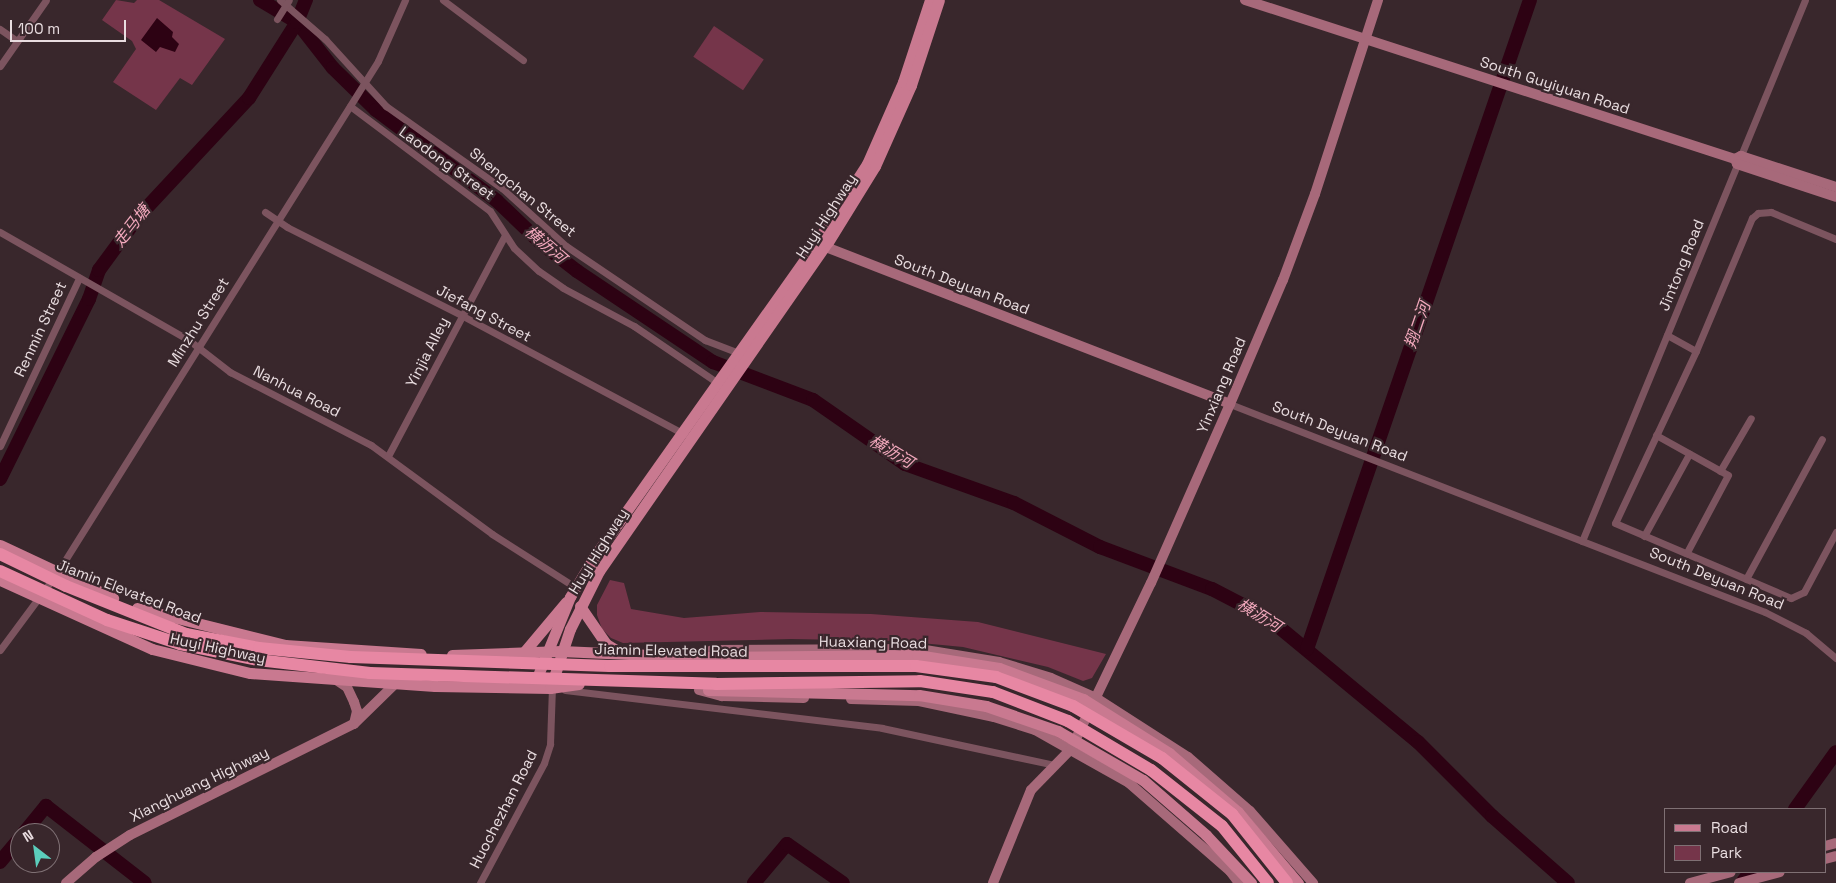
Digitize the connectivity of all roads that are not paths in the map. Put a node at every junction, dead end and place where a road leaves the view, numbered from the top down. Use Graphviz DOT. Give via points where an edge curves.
graph roads {
  1 [pos="46,0"];
  2 [pos="405,0"];
  3 [pos="443,0"];
  4 [pos="930,0"];
  5 [pos="939,0"];
  6 [pos="1245,0"];
  7 [pos="1378,0"];
  8 [pos="1805,0"];
  9 [pos="285,3"];
  10 [pos="277,19"];
  11 [pos="0,29"];
  12 [pos="1366,39"];
  13 [pos="17,41"];
  14 [pos="523,60"];
  15 [pos="0,66"];
  16 [pos="364,84"];
  17 [pos="350,106"];
  18 [pos="1737,160"];
  19 [pos="1836,187"];
  20 [pos="1836,197"];
  21 [pos="266,212"];
  22 [pos="278,221"];
  23 [pos="0,232"];
  24 [pos="505,235"];
  25 [pos="1836,239"];
  26 [pos="821,245"];
  27 [pos="79,278"];
  28 [pos="461,315"];
  29 [pos="1666,335"];
  30 [pos="198,347"];
  31 [pos="1696,351"];
  32 [pos="741,358"];
  33 [pos="724,380"];
  34 [pos="1230,404"];
  35 [pos="1751,418"];
  36 [pos="1656,435"];
  37 [pos="687,436"];
  38 [pos="1822,439"];
  39 [pos="0,446"];
  40 [pos="1689,454"];
  41 [pos="388,456"];
  42 [pos="1720,471"];
  43 [pos="1836,532"];
  44 [pos="1644,536"];
  45 [pos="1582,541"];
  46 [pos="0,544"];
  47 [pos="0,554"];
  48 [pos="1686,554"];
  49 [pos="0,571"];
  50 [pos="57,572"];
  51 [pos="1746,579"];
  52 [pos="0,580"];
  53 [pos="573,592"];
  54 [pos="38,599"];
  55 [pos="580,606"];
  56 [pos="0,650"];
  57 [pos="555,651"];
  58 [pos="524,652"];
  59 [pos="622,654"];
  60 [pos="697,657"];
  61 [pos="1836,658"];
  62 [pos="335,679"];
  63 [pos="396,683"];
  64 [pos="533,687"];
  65 [pos="550,688"];
  66 [pos="698,690"];
  67 [pos="1096,698"];
  68 [pos="354,724"];
  69 [pos="1071,749"];
  70 [pos="1054,765"];
  71 [pos="1728,873"];
  72 [pos="1776,873"];
  73 [pos="66,883"];
  74 [pos="480,883"];
  75 [pos="993,883"];
  76 [pos="1239,883"];
  77 [pos="1251,883"];
  78 [pos="1268,883"];
  79 [pos="1286,883"];
  80 [pos="1298,883"];
  81 [pos="1313,883"];
  82 [pos="1690,883"];
  83 [pos="1739,883"];
  1 -- 13 [label="street"];
  2 -- 16 [label="street, Minzhu Street" via="390,38"];
  3 -- 14 [label="street"];
  4 -- 26 [label="main road, Huyi Highway" via="902,82 868,163"];
  5 -- 26 [label="main road, Huyi Highway" via="895,126 875,166"];
  6 -- 12 [label="street, South Guyiyuan Road"];
  7 -- 12 [label="street, Yinxiang Road"];
  8 -- 18 [label="street, Jintong Road"];
  9 -- 10 [label="street"];
  9 -- 16 [label="street, Shengchan Street"];
  11 -- 13 [label="street"];
  12 -- 18 [label="street, South Guyiyuan Road"];
  12 -- 34 [label="street, Yinxiang Road" via="1283,280"];
  13 -- 15 [label="street"];
  16 -- 17 [label="street, Minzhu Street"];
  16 -- 32 [label="street, Shengchan Street" via="386,106 502,188 566,246 705,340"];
  17 -- 22 [label="street, Minzhu Street"];
  17 -- 24 [label="street, Laodong Street" via="490,211"];
  18 -- 19 [label="street, South Guyiyuan Road"];
  18 -- 20 [label="street, South Guyiyuan Road"];
  18 -- 29 [label="street, Jintong Road"];
  21 -- 22 [label="street, Jiefang Street"];
  22 -- 28 [label="street, Jiefang Street"];
  22 -- 30 [label="street, Minzhu Street"];
  23 -- 27 [label="street, Nanhua Road"];
  24 -- 28 [label="street, Yinjia Alley"];
  24 -- 33 [label="street, Laodong Street" via="520,255 550,279"];
  25 -- 31 [label="street" via="1771,212 1758,213 1752,218"];
  26 -- 32 [label="main road, Huyi Highway"];
  26 -- 34 [label="street, South Deyuan Road"];
  27 -- 30 [label="street, Nanhua Road"];
  27 -- 39 [label="street, Renmin Street"];
  28 -- 37 [label="street, Jiefang Street"];
  28 -- 41 [label="street, Yinjia Alley"];
  29 -- 31 [label="street"];
  29 -- 45 [label="street, Jintong Road"];
  30 -- 41 [label="street, Nanhua Road" via="230,372"];
  30 -- 50 [label="street, Minzhu Street"];
  31 -- 36 [label="street"];
  32 -- 33 [label="main road, Huyi Highway"];
  33 -- 37 [label="main road, Huyi Highway"];
  34 -- 45 [label="street, South Deyuan Road"];
  34 -- 67 [label="street, Yinxiang Road"];
  35 -- 42 [label="street"];
  36 -- 40 [label="street"];
  36 -- 44 [label="street" via="1615,524"];
  37 -- 53 [label="main road, Huyi Highway"];
  37 -- 55 [label="main road, Huyi Highway" via="599,571"];
  38 -- 51 [label="street"];
  40 -- 42 [label="street"];
  40 -- 44 [label="street"];
  41 -- 53 [label="street, Nanhua Road"];
  42 -- 48 [label="street" via="1728,475"];
  43 -- 51 [label="street" via="1799,597 1791,598"];
  44 -- 48 [label="street"];
  45 -- 61 [label="street, South Deyuan Road" via="1785,621"];
  46 -- 50 [label="main road, Huyi Highway"];
  47 -- 79 [label="highway, Jiamin Elevated Road" via="66,586 186,634 260,648 351,657 610,666 916,666 996,677 1073,706 1162,758 1232,814"];
  48 -- 51 [label="street"];
  49 -- 78 [label="highway, Jiamin Elevated Road" via="115,623 180,644 267,661 370,673 716,684 920,681 993,692 1068,721 1152,770 1222,826"];
  50 -- 54 [label="street, Minzhu Street"];
  50 -- 58 [label="main road, Huyi Highway" via="143,611 285,645 448,656"];
  52 -- 54 [label="main road, Huyi Highway"];
  53 -- 57 [label="main road, Huyi Highway"];
  53 -- 58 [label="main road"];
  54 -- 56 [label="street, Minzhu Street"];
  54 -- 62 [label="main road, Huyi Highway" via="152,649 250,673"];
  55 -- 57 [label="main road, Huyi Highway"];
  55 -- 59 [label="main road" via="606,644"];
  57 -- 58 [label="main road, Huyi Highway"];
  57 -- 59 [label="main road, Huaxiang Road"];
  57 -- 64 [label="main road"];
  57 -- 65 [label="main road, Huyi Highway"];
  59 -- 60 [label="main road, Huaxiang Road"];
  60 -- 67 [label="street" via="713,650 919,649 998,662 1051,678"];
  60 -- 80 [label="main road, Huaxiang Road" via="917,655 999,668 1083,699 1169,753 1217,794 1238,812"];
  62 -- 63 [label="main road, Huyi Highway"];
  62 -- 68 [label="street" via="347,687 354,702 357,711"];
  63 -- 64 [label="main road, Huyi Highway"];
  63 -- 68 [label="street, Xianghuang Highway"];
  64 -- 65 [label="main road, Huyi Highway"];
  65 -- 66 [label="main road" via="576,684"];
  65 -- 70 [label="street" via="882,728"];
  65 -- 74 [label="street, Huochezhan Road" via="547,754"];
  66 -- 69 [label="street" via="722,696 919,701 994,717 1035,730"];
  66 -- 77 [label="main road" via="919,695 986,706 1058,731 1143,780 1224,852"];
  67 -- 69 [label="street, Yinxiang Road"];
  67 -- 81 [label="street" via="1188,757 1250,812"];
  68 -- 73 [label="street, Xianghuang Highway" via="106,849"];
  69 -- 70 [label="street, Yinxiang Road"];
  69 -- 76 [label="street" via="1129,783 1230,871"];
  70 -- 75 [label="street, Yinxiang Road" via="1031,790"];
  71 -- 82 [label="street"];
  72 -- 83 [label="street"];
}
